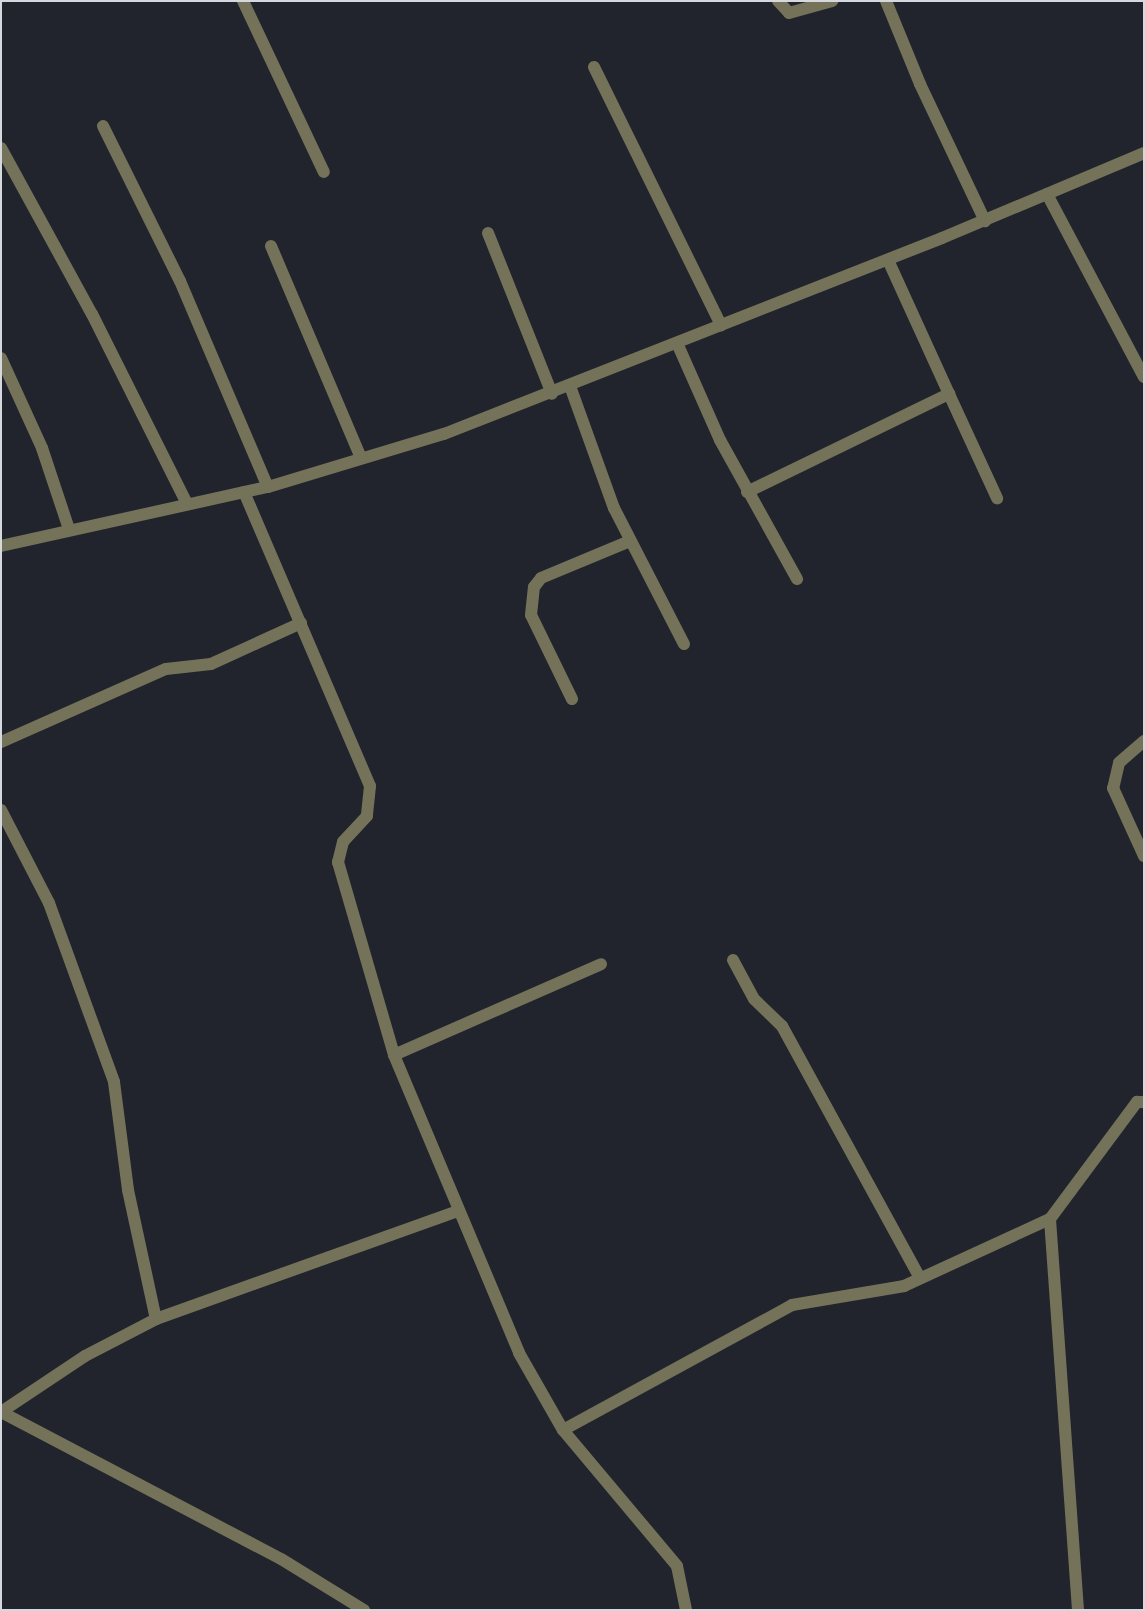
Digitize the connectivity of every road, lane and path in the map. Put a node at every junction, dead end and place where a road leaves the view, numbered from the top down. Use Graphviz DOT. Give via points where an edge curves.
graph roads {
  1 [pos="244,1"];
  2 [pos="778,1"];
  3 [pos="832,1"];
  4 [pos="886,1"];
  5 [pos="594,67"];
  6 [pos="103,126"];
  7 [pos="1,148"];
  8 [pos="1144,153"];
  9 [pos="324,172"];
  10 [pos="1048,194"];
  11 [pos="985,221"];
  12 [pos="488,234"];
  13 [pos="271,246"];
  14 [pos="888,260"];
  15 [pos="721,325"];
  16 [pos="677,343"];
  17 [pos="1,358"];
  18 [pos="1144,376"];
  19 [pos="570,386"];
  20 [pos="552,394"];
  21 [pos="949,394"];
  22 [pos="361,458"];
  23 [pos="268,487"];
  24 [pos="244,492"];
  25 [pos="746,492"];
  26 [pos="997,498"];
  27 [pos="186,502"];
  28 [pos="69,529"];
  29 [pos="630,541"];
  30 [pos="1,546"];
  31 [pos="797,579"];
  32 [pos="301,623"];
  33 [pos="684,644"];
  34 [pos="572,699"];
  35 [pos="1144,741"];
  36 [pos="1,742"];
  37 [pos="1,810"];
  38 [pos="1144,856"];
  39 [pos="733,960"];
  40 [pos="601,964"];
  41 [pos="394,1055"];
  42 [pos="1142,1099"];
  43 [pos="458,1211"];
  44 [pos="1050,1219"];
  45 [pos="920,1278"];
  46 [pos="156,1319"];
  47 [pos="1,1412"];
  48 [pos="563,1430"];
  49 [pos="364,1610"];
  50 [pos="686,1610"];
  51 [pos="1078,1610"];
  1 -- 9 [label="street"];
  2 -- 3 [label="street" via="789,13"];
  4 -- 11 [label="street"];
  5 -- 15 [label="street"];
  6 -- 23 [label="street" via="180,281"];
  7 -- 27 [label="street" via="92,314"];
  8 -- 10 [label="street"];
  10 -- 11 [label="street"];
  10 -- 18 [label="street"];
  11 -- 14 [label="street"];
  12 -- 20 [label="street"];
  13 -- 22 [label="street"];
  14 -- 15 [label="street"];
  14 -- 21 [label="street"];
  15 -- 16 [label="street"];
  16 -- 19 [label="street"];
  16 -- 25 [label="street"];
  17 -- 28 [label="street" via="42,448"];
  19 -- 20 [label="street"];
  19 -- 29 [label="street"];
  20 -- 22 [label="street" via="444,434"];
  21 -- 25 [label="street"];
  21 -- 26 [label="street"];
  22 -- 23 [label="street"];
  23 -- 24 [label="street"];
  24 -- 27 [label="street"];
  24 -- 32 [label="street"];
  25 -- 31 [label="street"];
  27 -- 28 [label="street"];
  28 -- 30 [label="street"];
  29 -- 33 [label="street"];
  29 -- 34 [label="street" via="541,578 534,587 531,615"];
  32 -- 36 [label="street" via="211,664 166,669"];
  32 -- 41 [label="street" via="370,786 367,816 343,842 338,862"];
  35 -- 38 [label="street" via="1119,763 1113,788"];
  37 -- 46 [label="street" via="49,903 114,1082 128,1190"];
  39 -- 45 [label="street" via="754,999 782,1026"];
  40 -- 41 [label="street"];
  41 -- 43 [label="street"];
  42 -- 44 [label="street"];
  43 -- 46 [label="street"];
  43 -- 48 [label="street" via="518,1353"];
  44 -- 45 [label="street"];
  44 -- 51 [label="street"];
  45 -- 48 [label="street" via="877,1292 792,1305"];
  46 -- 47 [label="street" via="85,1356"];
  47 -- 49 [label="street" via="281,1559"];
  48 -- 50 [label="street" via="677,1566"];
}
